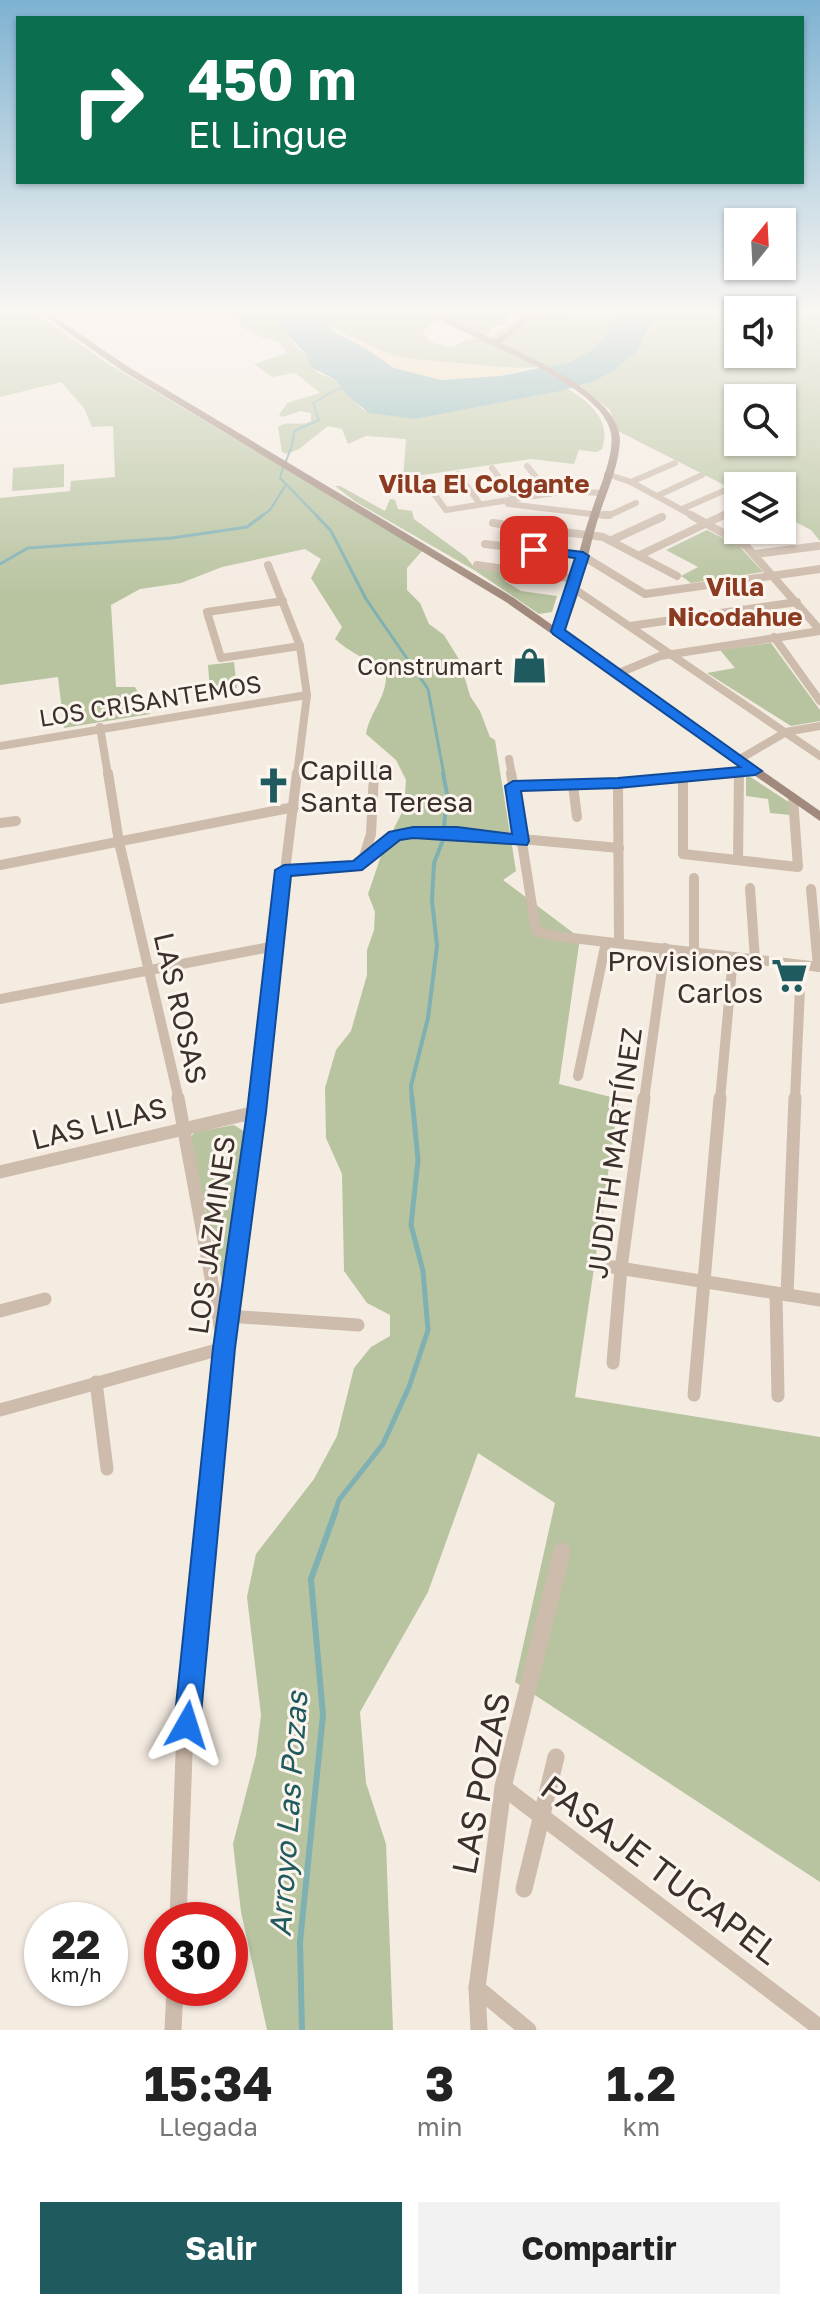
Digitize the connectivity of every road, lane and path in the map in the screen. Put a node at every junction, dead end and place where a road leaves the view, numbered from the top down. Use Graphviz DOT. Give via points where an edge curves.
graph roads {
  1 [pos="192,408"];
  2 [pos="603,408"];
  3 [pos="675,463"];
  4 [pos="527,466"];
  5 [pos="492,468"];
  6 [pos="458,474"];
  7 [pos="607,474"];
  8 [pos="702,475"];
  9 [pos="424,480"];
  10 [pos="631,482"];
  11 [pos="724,491"];
  12 [pos="601,493"];
  13 [pos="550,494"];
  14 [pos="657,496"];
  15 [pos="515,499"];
  16 [pos="496,502"];
  17 [pos="636,503"];
  18 [pos="480,504"];
  19 [pos="682,509"];
  20 [pos="595,515"];
  21 [pos="724,516"];
  22 [pos="662,517"];
  23 [pos="493,523"];
  24 [pos="708,524"];
  25 [pos="724,533"];
  26 [pos="589,535"];
  27 [pos="612,540"];
  28 [pos="485,544"];
  29 [pos="741,544"];
  30 [pos="818,546"];
  31 [pos="755,554"];
  32 [pos="640,555"];
  33 [pos="583,556"];
  34 [pos="268,565"];
  35 [pos="477,565"];
  36 [pos="820,569"];
  37 [pos="773,575"];
  38 [pos="677,576"];
  39 [pos="574,583"];
  40 [pos="283,601"];
  41 [pos="797,602"];
  42 [pos="630,626"];
  43 [pos="820,630"];
  44 [pos="558,631"];
  45 [pos="774,637"];
  46 [pos="300,646"];
  47 [pos="673,654"];
  48 [pos="619,673"];
  49 [pos="307,695"];
  50 [pos="820,701"];
  51 [pos="820,726"];
  52 [pos="100,727"];
  53 [pos="786,732"];
  54 [pos="0,746"];
  55 [pos="820,756"];
  56 [pos="509,759"];
  57 [pos="740,759"];
  58 [pos="374,768"];
  59 [pos="755,771"];
  60 [pos="739,773"];
  61 [pos="683,777"];
  62 [pos="618,783"];
  63 [pos="573,785"];
  64 [pos="513,786"];
  65 [pos="793,798"];
  66 [pos="294,807"];
  67 [pos="577,817"];
  68 [pos="820,817"];
  69 [pos="16,821"];
  70 [pos="0,823"];
  71 [pos="521,841"];
  72 [pos="119,842"];
  73 [pos="619,848"];
  74 [pos="738,860"];
  75 [pos="363,861"];
  76 [pos="0,865"];
  77 [pos="284,870"];
  78 [pos="694,878"];
  79 [pos="750,888"];
  80 [pos="811,889"];
  81 [pos="612,943"];
  82 [pos="275,946"];
  83 [pos="665,948"];
  84 [pos="694,952"];
  85 [pos="733,957"];
  86 [pos="755,959"];
  87 [pos="801,965"];
  88 [pos="819,967"];
  89 [pos="147,970"];
  90 [pos="0,999"];
  91 [pos="578,1076"];
  92 [pos="256,1112"];
  93 [pos="185,1127"];
  94 [pos="0,1172"];
  95 [pos="600,1265"];
  96 [pos="621,1268"];
  97 [pos="704,1282"];
  98 [pos="781,1294"];
  99 [pos="45,1299"];
  100 [pos="820,1300"];
  101 [pos="0,1311"];
  102 [pos="228,1316"];
  103 [pos="358,1325"];
  104 [pos="224,1348"];
  105 [pos="613,1363"];
  106 [pos="96,1382"];
  107 [pos="694,1395"];
  108 [pos="778,1396"];
  109 [pos="0,1410"];
  110 [pos="107,1469"];
  111 [pos="562,1551"];
  112 [pos="556,1757"];
  113 [pos="503,1787"];
  114 [pos="542,1817"];
  115 [pos="524,1889"];
  116 [pos="179,1902"];
  117 [pos="477,1988"];
  118 [pos="174,2006"];
  119 [pos="820,2028"];
  120 [pos="173,2030"];
  121 [pos="479,2030"];
  122 [pos="528,2030"];
  1 -- 44 [label="main road"];
  2 -- 7 [label="main road" via="615,430"];
  3 -- 10 [label="street"];
  4 -- 13 [label="street"];
  5 -- 15 [label="street"];
  6 -- 18 [label="street"];
  7 -- 10 [label="street"];
  7 -- 12 [label="main road"];
  8 -- 14 [label="street"];
  9 -- 18 [label="street" via="446,510"];
  10 -- 14 [label="street"];
  11 -- 19 [label="street"];
  12 -- 13 [label="street"];
  12 -- 20 [label="main road"];
  13 -- 15 [label="street"];
  14 -- 19 [label="street"];
  15 -- 16 [label="street"];
  16 -- 18 [label="street"];
  16 -- 20 [label="street"];
  17 -- 20 [label="street" via="608,516"];
  19 -- 24 [label="street"];
  20 -- 26 [label="main road"];
  21 -- 24 [label="street"];
  22 -- 27 [label="street"];
  23 -- 26 [label="street"];
  24 -- 25 [label="street"];
  24 -- 32 [label="street"];
  26 -- 27 [label="street"];
  26 -- 33 [label="main road"];
  27 -- 32 [label="street"];
  28 -- 33 [label="street"];
  29 -- 31 [label="street"];
  30 -- 31 [label="street"];
  31 -- 37 [label="street"];
  32 -- 38 [label="street"];
  33 -- 37 [label="street" via="645,594"];
  33 -- 39 [label="main road"];
  34 -- 40 [label="street, LOS JAZMINES"];
  35 -- 39 [label="street"];
  36 -- 37 [label="street"];
  37 -- 41 [label="street"];
  39 -- 42 [label="street"];
  39 -- 44 [label="main road"];
  40 -- 46 [label="street, LOS JAZMINES"];
  40 -- 46 [label="street" via="207,612 221,658"];
  41 -- 42 [label="street"];
  41 -- 43 [label="street"];
  42 -- 47 [label="street"];
  43 -- 45 [label="street"];
  44 -- 48 [label="main road"];
  45 -- 47 [label="street"];
  45 -- 50 [label="street"];
  46 -- 49 [label="street, LOS JAZMINES"];
  47 -- 48 [label="street"];
  47 -- 53 [label="street"];
  48 -- 57 [label="main road"];
  49 -- 52 [label="street, LOS CRISANTEMOS"];
  49 -- 66 [label="street, LOS JAZMINES"];
  51 -- 53 [label="street"];
  52 -- 54 [label="street, LOS CRISANTEMOS"];
  52 -- 72 [label="street, LAS ROSAS"];
  53 -- 55 [label="street"];
  53 -- 57 [label="street"];
  56 -- 64 [label="street"];
  57 -- 59 [label="main road"];
  58 -- 75 [label="street" via="371,834"];
  59 -- 60 [label="street"];
  59 -- 65 [label="main road"];
  60 -- 61 [label="street"];
  60 -- 74 [label="street"];
  61 -- 62 [label="street"];
  61 -- 74 [label="street" via="683,854"];
  62 -- 63 [label="street"];
  62 -- 73 [label="street"];
  63 -- 64 [label="street"];
  63 -- 67 [label="street"];
  64 -- 71 [label="street"];
  65 -- 68 [label="main road"];
  65 -- 74 [label="street" via="798,867"];
  66 -- 72 [label="street"];
  66 -- 77 [label="street, LOS JAZMINES"];
  69 -- 70 [label="street"];
  71 -- 73 [label="street"];
  71 -- 75 [label="street" via="413,832 395,836"];
  71 -- 81 [label="street" via="536,931"];
  72 -- 76 [label="street"];
  72 -- 89 [label="street, LAS ROSAS"];
  73 -- 81 [label="street"];
  75 -- 77 [label="street" via="346,869"];
  77 -- 82 [label="street, LOS JAZMINES"];
  78 -- 84 [label="street"];
  79 -- 86 [label="street"];
  80 -- 88 [label="street"];
  81 -- 83 [label="street"];
  81 -- 91 [label="street"];
  82 -- 89 [label="street"];
  82 -- 92 [label="street, LOS JAZMINES"];
  83 -- 84 [label="street"];
  83 -- 96 [label="street, JUDITH MARTÍNEZ"];
  84 -- 85 [label="street"];
  85 -- 86 [label="street"];
  85 -- 97 [label="street"];
  86 -- 87 [label="street"];
  87 -- 88 [label="street"];
  87 -- 98 [label="street"];
  89 -- 90 [label="street"];
  89 -- 93 [label="street, LAS ROSAS"];
  92 -- 93 [label="street, LAS LILAS"];
  92 -- 102 [label="street, LOS JAZMINES"];
  93 -- 94 [label="street, LAS LILAS"];
  93 -- 104 [label="street, LAS ROSAS"];
  95 -- 96 [label="street"];
  96 -- 97 [label="street"];
  96 -- 105 [label="street, JUDITH MARTÍNEZ"];
  97 -- 98 [label="street"];
  97 -- 107 [label="street"];
  98 -- 100 [label="street"];
  98 -- 108 [label="street"];
  99 -- 101 [label="street"];
  102 -- 103 [label="street"];
  102 -- 104 [label="street, LOS JAZMINES"];
  104 -- 106 [label="street"];
  104 -- 116 [label="street, LOS JAZMINES" via="184,1754"];
  106 -- 109 [label="street"];
  106 -- 110 [label="street"];
  111 -- 113 [label="street, LAS POZAS"];
  112 -- 114 [label="street"];
  113 -- 114 [label="street, PASAJE TUCAPEL"];
  113 -- 117 [label="street, LAS POZAS"];
  114 -- 115 [label="street"];
  114 -- 119 [label="street, PASAJE TUCAPEL"];
  117 -- 121 [label="street, LAS POZAS"];
  117 -- 122 [label="street"];
  118 -- 120 [label="street"];
}
